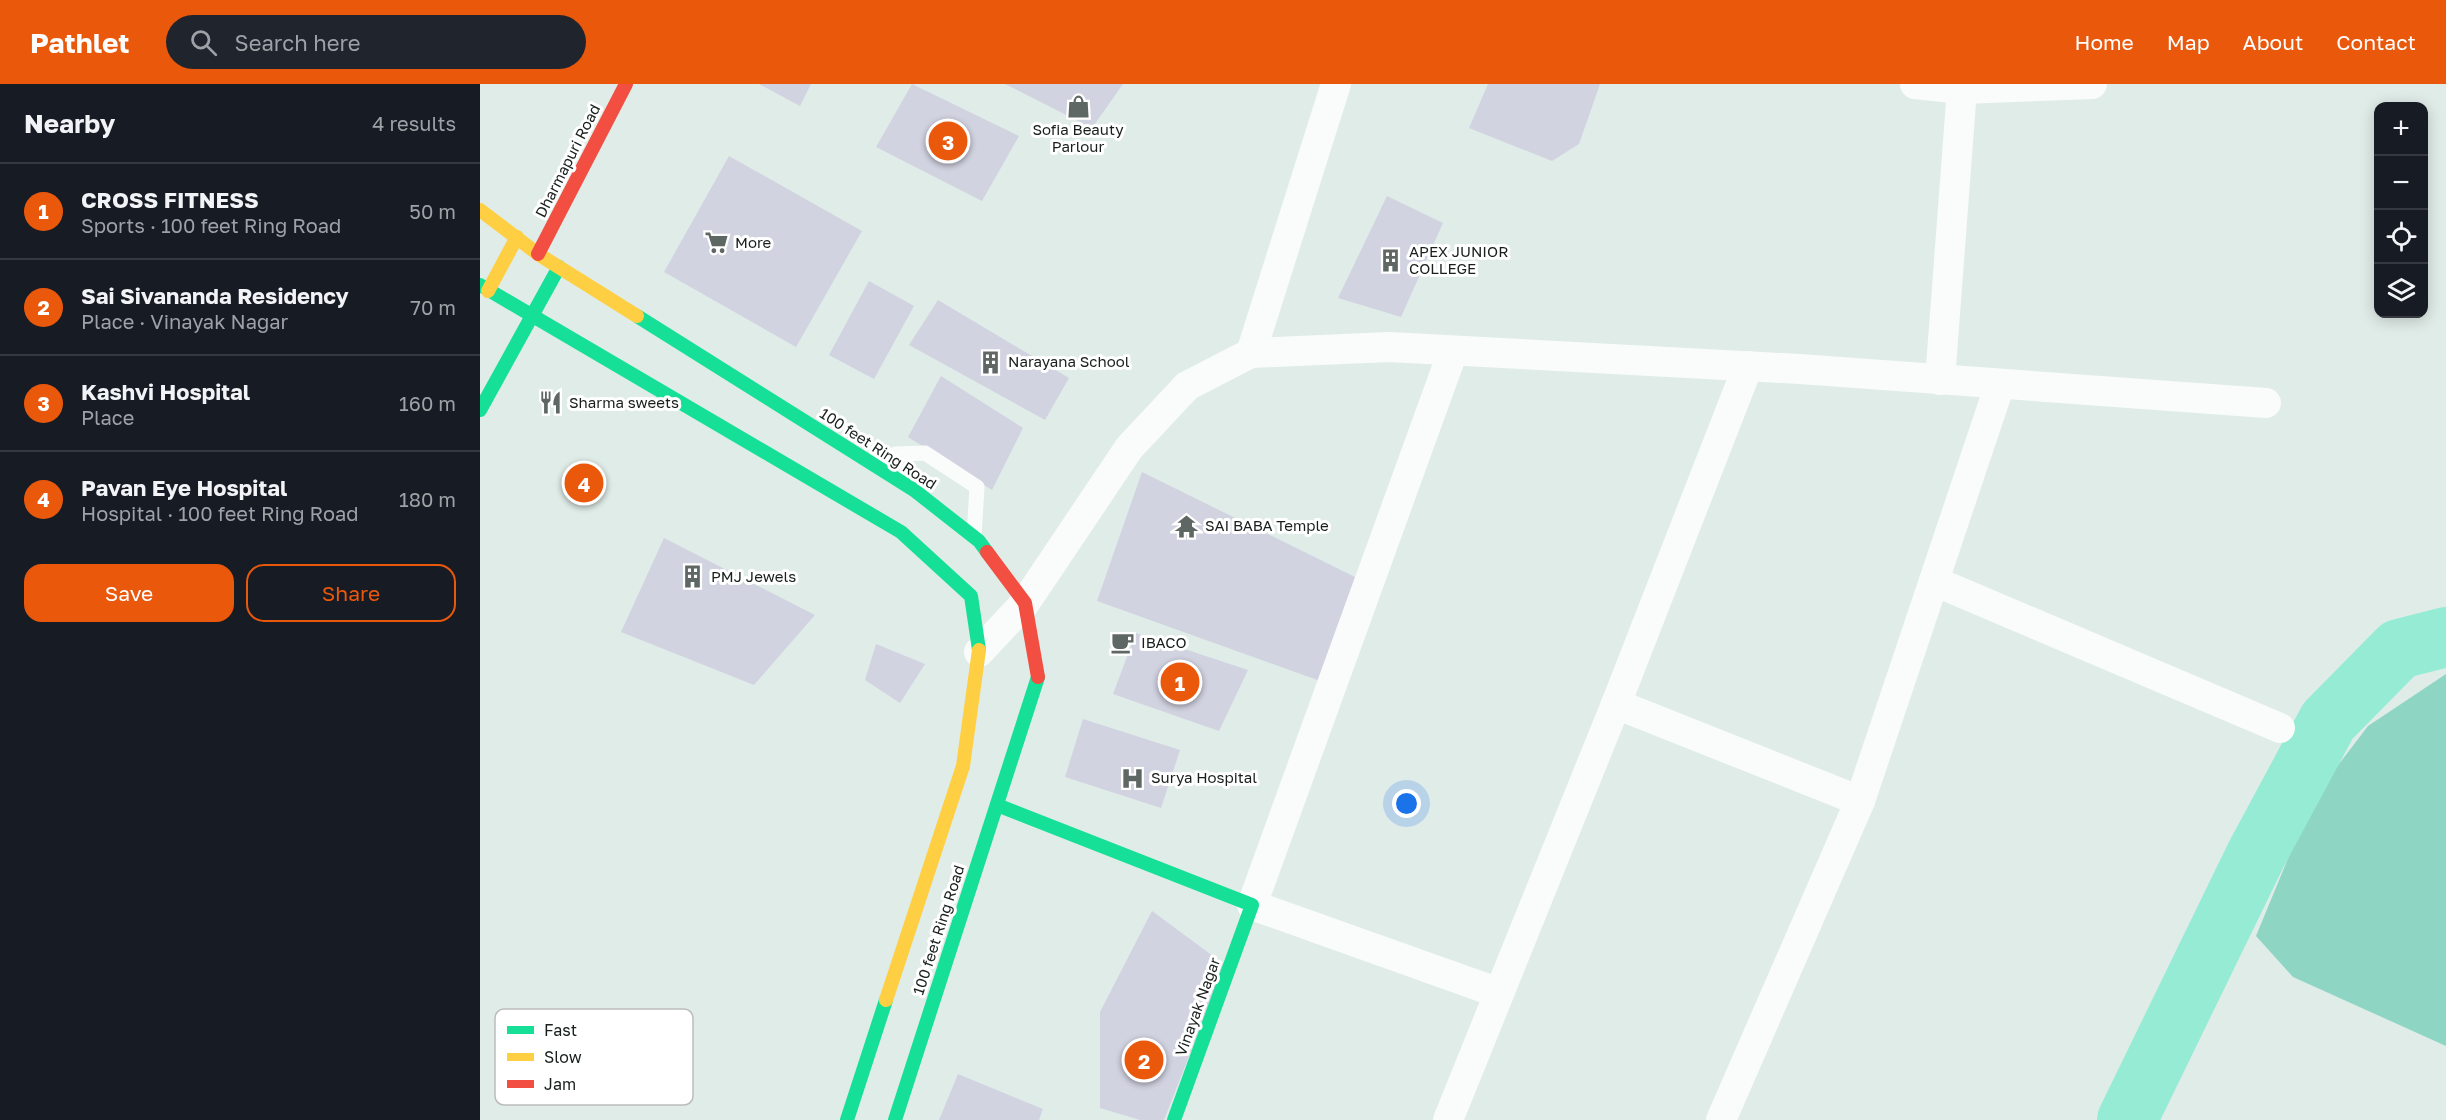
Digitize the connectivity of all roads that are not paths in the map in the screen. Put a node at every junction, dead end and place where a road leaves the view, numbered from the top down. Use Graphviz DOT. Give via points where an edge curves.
graph roads {
  1 [pos="626,84"];
  2 [pos="1336,84"];
  3 [pos="1915,84"];
  4 [pos="2092,84"];
  5 [pos="1962,86"];
  6 [pos="480,210"];
  7 [pos="517,237"];
  8 [pos="538,254"];
  9 [pos="560,267"];
  10 [pos="484,288"];
  11 [pos="480,305"];
  12 [pos="533,317"];
  13 [pos="1453,351"];
  14 [pos="1251,353"];
  15 [pos="1748,366"];
  16 [pos="1940,380"];
  17 [pos="2000,384"];
  18 [pos="2266,403"];
  19 [pos="480,410"];
  20 [pos="870,462"];
  21 [pos="974,538"];
  22 [pos="1934,581"];
  23 [pos="1025,603"];
  24 [pos="980,652"];
  25 [pos="1616,704"];
  26 [pos="2280,728"];
  27 [pos="1860,801"];
  28 [pos="997,805"];
  29 [pos="1252,905"];
  30 [pos="1499,993"];
  31 [pos="847,1120"];
  32 [pos="895,1120"];
  33 [pos="1174,1120"];
  34 [pos="1448,1120"];
  35 [pos="1721,1120"];
  1 -- 8 [label="main road, Dharmapuri Road"];
  2 -- 14 [label="street"];
  3 -- 5 [label="street"];
  4 -- 5 [label="street"];
  5 -- 16 [label="street"];
  6 -- 7 [label="main road, 100 feet Ring Road"];
  7 -- 8 [label="main road, 100 feet Ring Road"];
  7 -- 10 [label="main road"];
  8 -- 9 [label="main road, 100 feet Ring Road"];
  9 -- 12 [label="main road"];
  9 -- 20 [label="main road, 100 feet Ring Road"];
  10 -- 11 [label="main road"];
  10 -- 12 [label="main road, 100 feet Ring Road"];
  12 -- 19 [label="main road"];
  12 -- 24 [label="main road, 100 feet Ring Road" via="901,532 971,596"];
  13 -- 14 [label="street" via="1389,347"];
  13 -- 15 [label="street"];
  13 -- 29 [label="street"];
  14 -- 23 [label="street" via="1187,386 1130,448"];
  15 -- 16 [label="street"];
  15 -- 25 [label="street"];
  16 -- 17 [label="street"];
  17 -- 18 [label="street"];
  17 -- 22 [label="street"];
  20 -- 21 [label="main road, 100 feet Ring Road" via="914,490"];
  20 -- 21 [label="lane" via="896,454 925,453 977,487"];
  21 -- 23 [label="main road, 100 feet Ring Road"];
  22 -- 26 [label="street"];
  22 -- 27 [label="street"];
  23 -- 24 [label="street"];
  23 -- 28 [label="main road, 100 feet Ring Road" via="1038,678"];
  24 -- 31 [label="main road, 100 feet Ring Road" via="963,765"];
  25 -- 27 [label="street"];
  25 -- 30 [label="street"];
  27 -- 35 [label="street"];
  28 -- 29 [label="main road"];
  28 -- 32 [label="main road, 100 feet Ring Road"];
  29 -- 30 [label="street"];
  29 -- 33 [label="main road, Vinayak Nagar"];
  30 -- 34 [label="street"];
}
